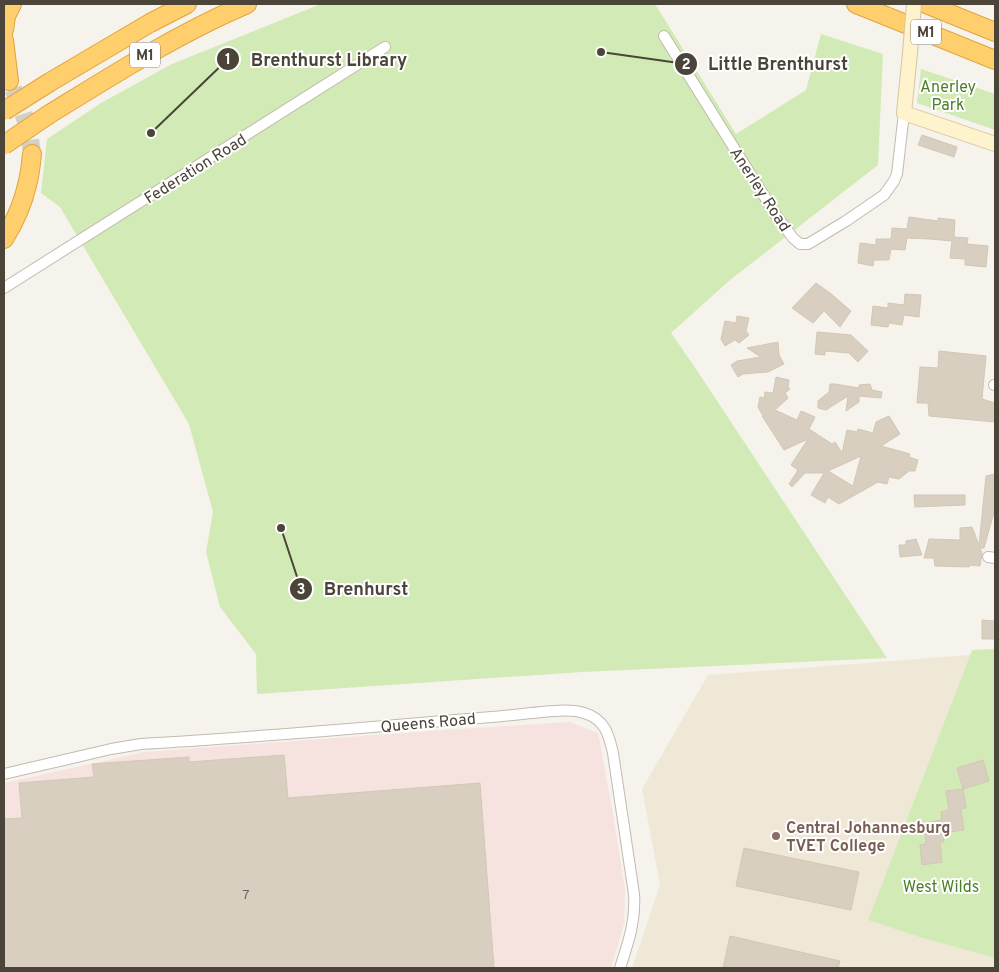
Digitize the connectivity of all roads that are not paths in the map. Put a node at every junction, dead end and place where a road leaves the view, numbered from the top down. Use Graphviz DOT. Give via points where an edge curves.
graph roads {
  1 [pos="12,4"];
  2 [pos="187,4"];
  3 [pos="247,4"];
  4 [pos="856,4"];
  5 [pos="914,4"];
  6 [pos="926,4"];
  7 [pos="4,30"];
  8 [pos="995,32"];
  9 [pos="664,36"];
  10 [pos="4,40"];
  11 [pos="385,48"];
  12 [pos="995,60"];
  13 [pos="9,81"];
  14 [pos="4,111"];
  15 [pos="904,114"];
  16 [pos="995,144"];
  17 [pos="4,145"];
  18 [pos="32,154"];
  19 [pos="4,239"];
  20 [pos="4,288"];
  21 [pos="4,774"];
  22 [pos="620,968"];
  1 -- 7 [label="highway"];
  2 -- 14 [label="highway, M1, bridge"];
  3 -- 17 [label="highway, M1, bridge" via="162,45 48,114"];
  4 -- 12 [label="highway, M1"];
  5 -- 15 [label="street, Anerley Road, bridge"];
  6 -- 8 [label="highway, M1"];
  9 -- 15 [label="street, Anerley Road" via="776,215 800,244 808,244 884,195 897,174"];
  10 -- 13 [label="highway"];
  11 -- 20 [label="street, Federation Road"];
  15 -- 16 [label="street"];
  18 -- 19 [label="highway" via="21,206"];
  21 -- 22 [label="street, Queens Road" via="111,748 141,744 554,711 583,712 601,723 609,736 634,894 634,922"];
}
